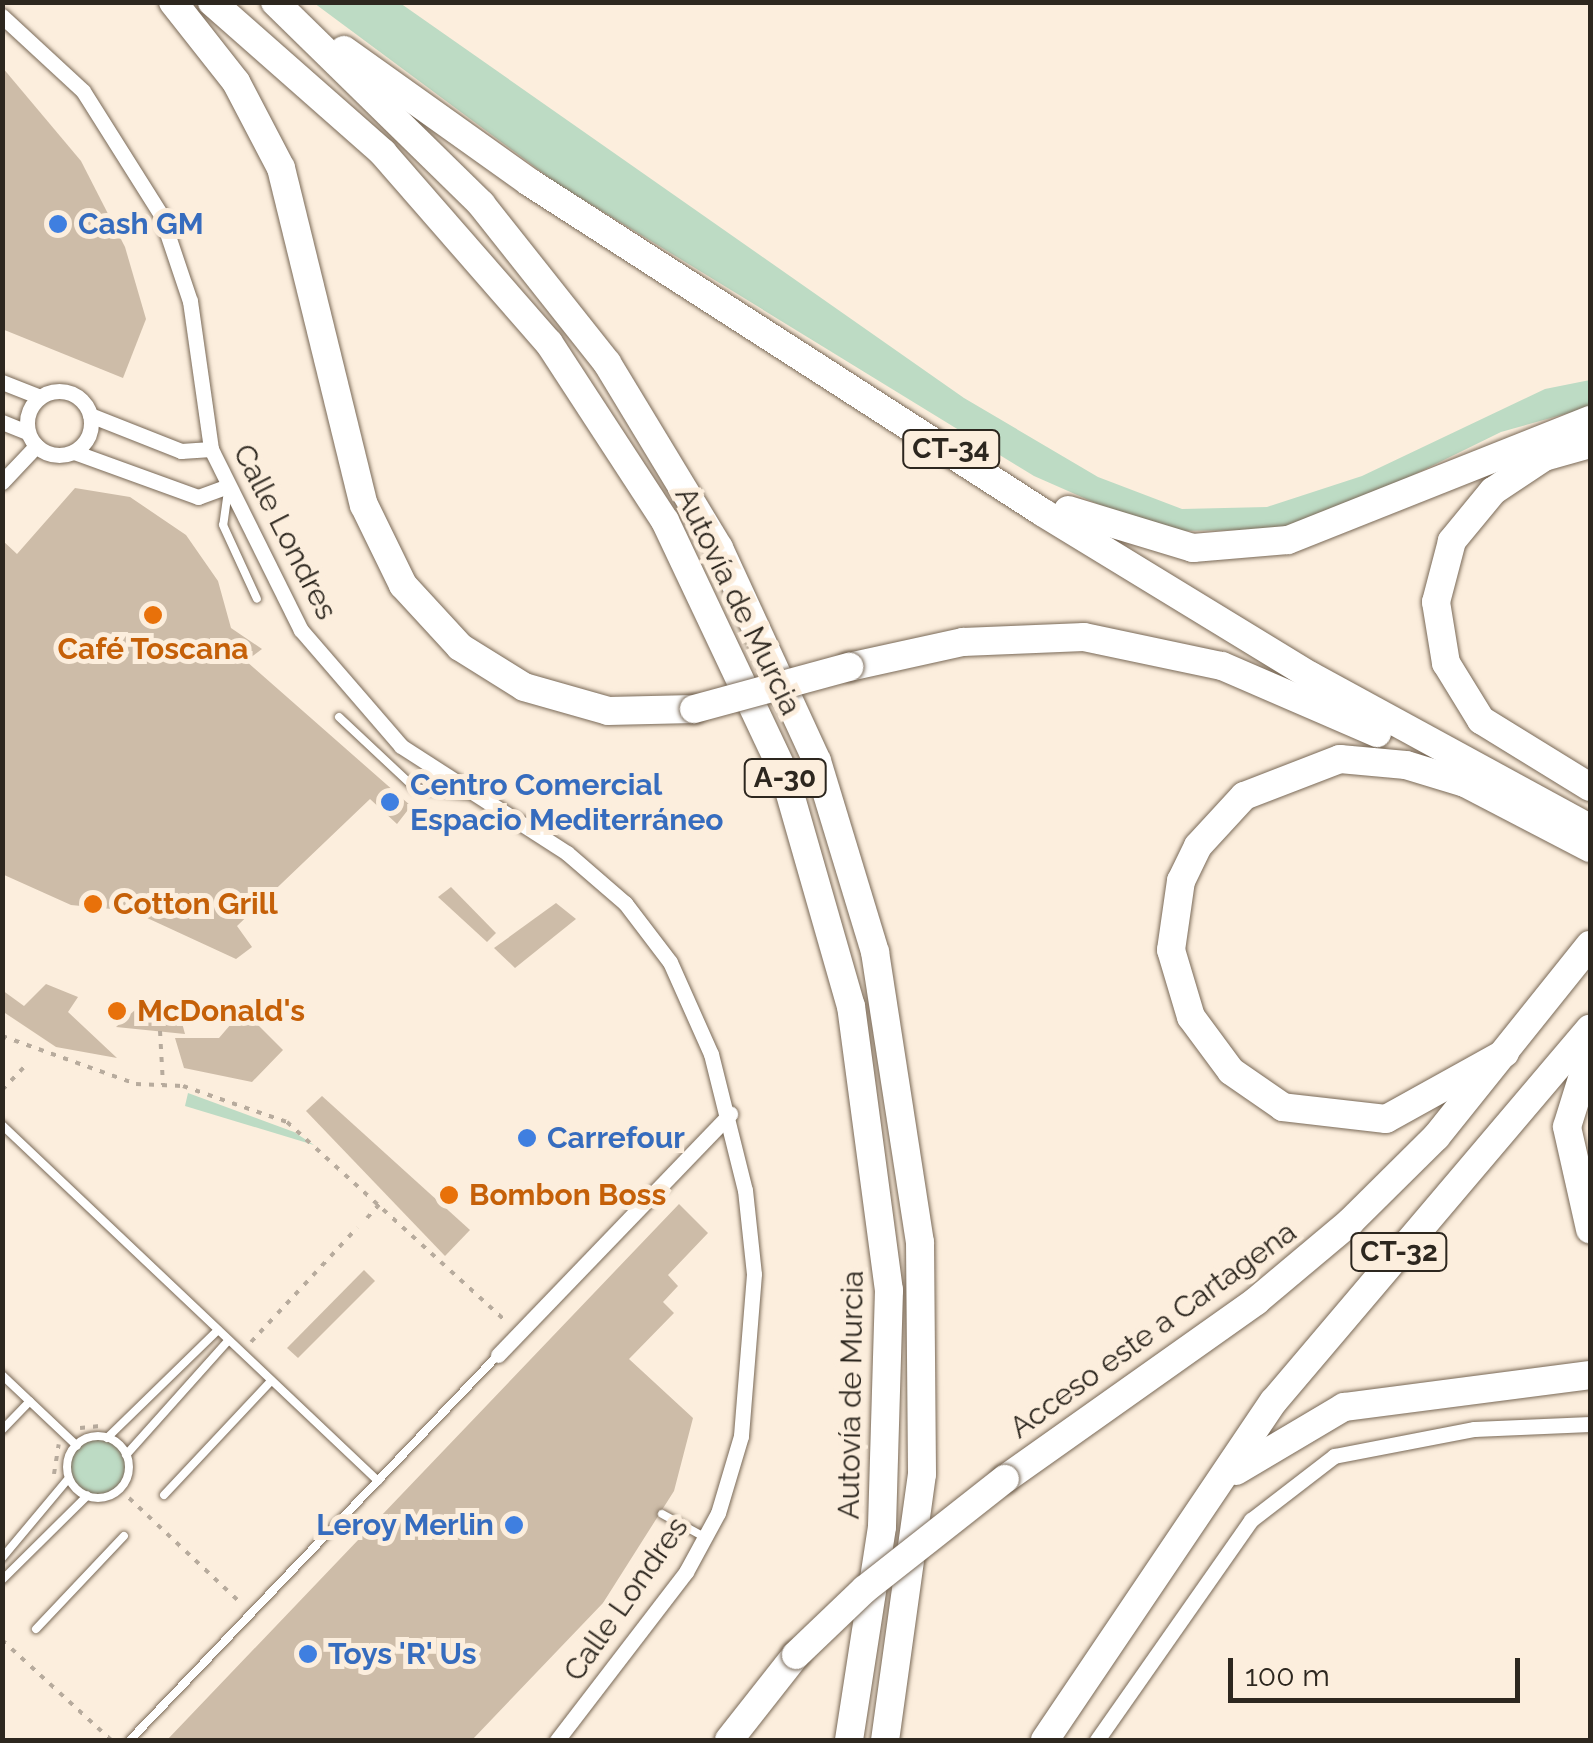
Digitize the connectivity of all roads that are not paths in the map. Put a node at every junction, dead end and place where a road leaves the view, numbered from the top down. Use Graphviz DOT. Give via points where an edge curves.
graph roads {
  1 [pos="173,2"];
  2 [pos="212,2"];
  3 [pos="274,2"];
  4 [pos="2,16"];
  5 [pos="328,46"];
  6 [pos="2,382"];
  7 [pos="40,397"];
  8 [pos="90,415"];
  9 [pos="1590,420"];
  10 [pos="2,422"];
  11 [pos="32,439"];
  12 [pos="1590,444"];
  13 [pos="211,449"];
  14 [pos="74,452"];
  15 [pos="2,482"];
  16 [pos="228,486"];
  17 [pos="1014,489"];
  18 [pos="257,598"];
  19 [pos="339,717"];
  20 [pos="1465,783"];
  21 [pos="1590,787"];
  22 [pos="468,795"];
  23 [pos="1590,828"];
  24 [pos="1590,848"];
  25 [pos="1590,946"];
  26 [pos="1590,1029"];
  27 [pos="1505,1053"];
  28 [pos="1590,1054"];
  29 [pos="730,1114"];
  30 [pos="2,1125"];
  31 [pos="1590,1229"];
  32 [pos="218,1330"];
  33 [pos="229,1340"];
  34 [pos="498,1355"];
  35 [pos="1590,1375"];
  36 [pos="2,1376"];
  37 [pos="272,1381"];
  38 [pos="30,1402"];
  39 [pos="1590,1424"];
  40 [pos="2,1430"];
  41 [pos="107,1433"];
  42 [pos="77,1446"];
  43 [pos="126,1454"];
  44 [pos="70,1478"];
  45 [pos="378,1481"];
  46 [pos="1218,1484"];
  47 [pos="164,1495"];
  48 [pos="86,1496"];
  49 [pos="662,1514"];
  50 [pos="124,1536"];
  51 [pos="706,1538"];
  52 [pos="2,1558"];
  53 [pos="2,1580"];
  54 [pos="36,1629"];
  55 [pos="130,1740"];
  56 [pos="556,1740"];
  57 [pos="729,1740"];
  58 [pos="849,1740"];
  59 [pos="885,1740"];
  60 [pos="1045,1740"];
  61 [pos="1097,1740"];
  1 -- 20 [label="highway, bridge" via="236,82 281,168 364,504 403,585 460,647 524,687 608,711 694,709 849,667 1031,637 1138,646 1300,695"];
  2 -- 58 [label="highway, Autovía de Murcia / A-30" via="383,153 549,343 665,521 784,773 851,1006 888,1275 882,1527"];
  3 -- 5 [label="highway, Autovía de Murcia / A-30"];
  4 -- 13 [label="street, Calle Londres" via="84,91 161,214 190,302"];
  5 -- 17 [label="highway, CT-34" via="354,53 529,182"];
  5 -- 59 [label="highway, Autovía de Murcia / A-30" via="513,241 669,458 774,657 850,860 897,1063 924,1288 917,1530"];
  6 -- 7 [label="street"];
  7 -- 8 [label="street" via="70,393"];
  7 -- 11 [label="street"];
  8 -- 13 [label="street" via="181,451"];
  8 -- 14 [label="street" via="88,436"];
  9 -- 17 [label="highway" via="1534,436 1336,527 1240,548 1145,540"];
  10 -- 11 [label="street"];
  11 -- 14 [label="street"];
  11 -- 15 [label="street"];
  12 -- 21 [label="highway" via="1544,457 1493,490 1452,541 1436,602 1446,662 1481,720"];
  13 -- 16 [label="street, Calle Londres"];
  14 -- 16 [label="street" via="198,498"];
  16 -- 18 [label="lane" via="223,525"];
  16 -- 22 [label="street, Calle Londres" via="322,659 401,746"];
  17 -- 23 [label="highway, CT-34" via="1311,676"];
  19 -- 22 [label="lane" via="415,788"];
  20 -- 24 [label="highway"];
  20 -- 27 [label="highway" via="1379,760 1340,759 1272,778 1198,846 1172,913 1171,950 1191,1017 1220,1058 1254,1091 1309,1116 1386,1119"];
  22 -- 29 [label="street, Calle Londres" via="567,852 649,931 685,992"];
  25 -- 27 [label="highway, Acceso este a Cartagena / CT-32"];
  26 -- 46 [label="highway, CT-32" via="1274,1402"];
  27 -- 57 [label="highway, Acceso este a Cartagena / CT-32, bridge" via="1436,1138 1302,1264 864,1588 796,1656"];
  28 -- 31 [label="highway" via="1567,1127"];
  29 -- 34 [label="street"];
  29 -- 51 [label="street, Calle Londres" via="750,1232 753,1354 732,1474"];
  30 -- 32 [label="lane"];
  32 -- 33 [label="lane"];
  32 -- 41 [label="lane"];
  33 -- 37 [label="lane"];
  33 -- 43 [label="lane"];
  34 -- 45 [label="lane"];
  35 -- 46 [label="highway" via="1344,1407"];
  36 -- 38 [label="lane"];
  37 -- 45 [label="lane"];
  37 -- 47 [label="lane"];
  38 -- 40 [label="lane"];
  38 -- 42 [label="lane"];
  39 -- 61 [label="street" via="1474,1429 1334,1456 1251,1520"];
  41 -- 42 [label="lane"];
  41 -- 43 [label="lane"];
  42 -- 44 [label="lane"];
  43 -- 48 [label="lane" via="121,1488"];
  44 -- 48 [label="lane"];
  44 -- 52 [label="lane"];
  45 -- 55 [label="lane"];
  46 -- 60 [label="highway, CT-32"];
  48 -- 53 [label="lane"];
  49 -- 51 [label="lane"];
  50 -- 54 [label="lane"];
  51 -- 56 [label="street, Calle Londres"];
}
